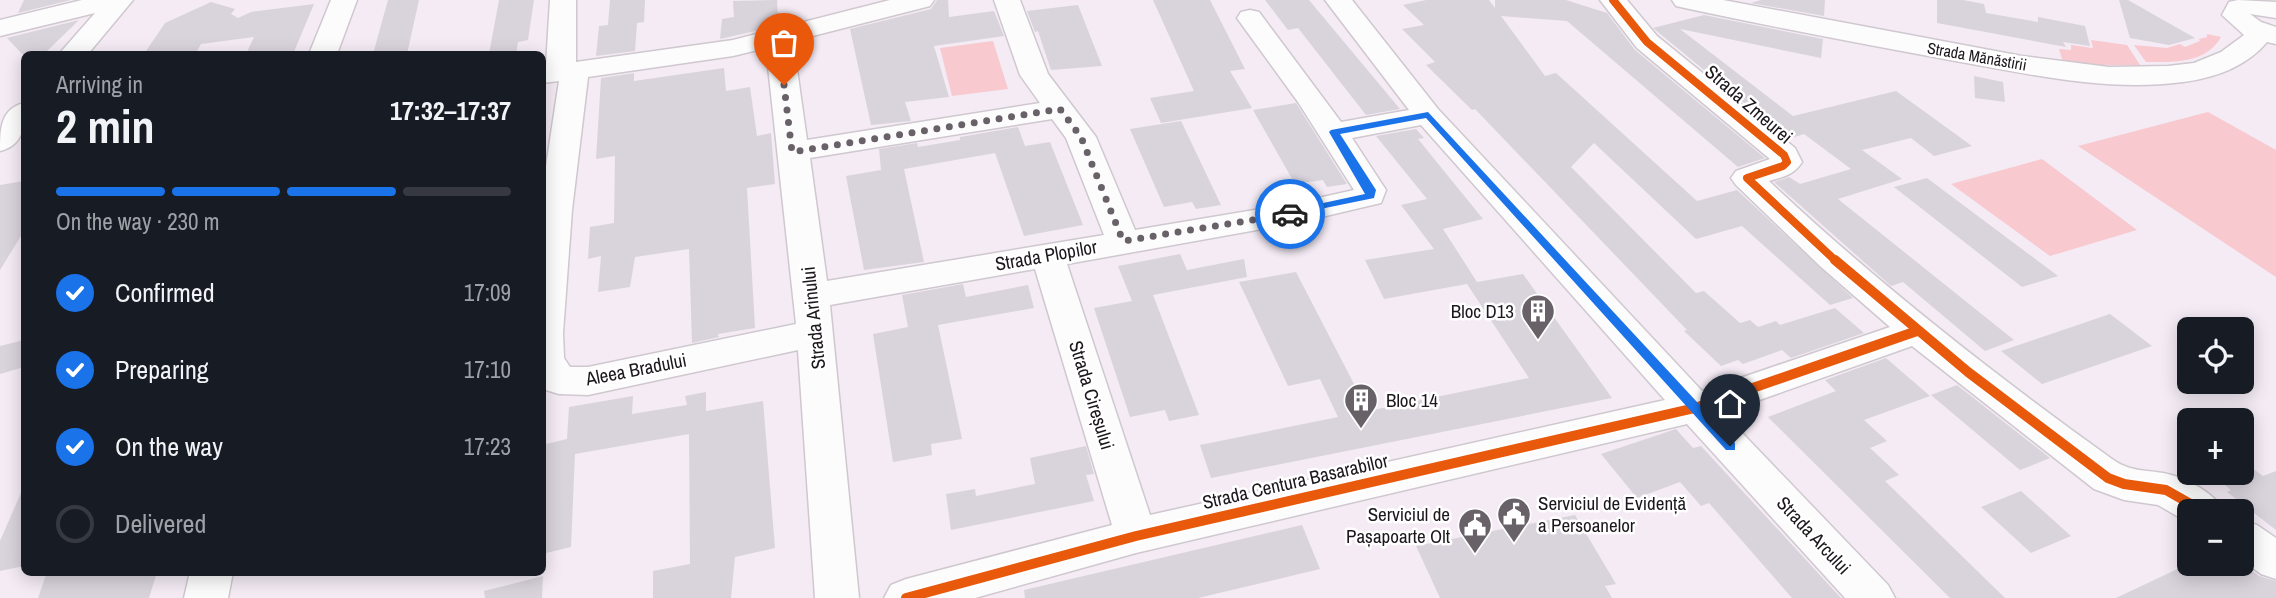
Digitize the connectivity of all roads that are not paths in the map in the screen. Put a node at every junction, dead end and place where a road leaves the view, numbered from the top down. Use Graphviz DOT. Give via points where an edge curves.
graph roads {
  1 [pos="114,0"];
  2 [pos="120,0"];
  3 [pos="344,0"];
  4 [pos="563,0"];
  5 [pos="921,0"];
  6 [pos="1007,0"];
  7 [pos="1613,0"];
  8 [pos="1685,0"];
  9 [pos="1355,8"];
  10 [pos="2263,17"];
  11 [pos="1250,18"];
  12 [pos="0,28"];
  13 [pos="779,38"];
  14 [pos="76,51"];
  15 [pos="324,51"];
  16 [pos="559,72"];
  17 [pos="1060,109"];
  18 [pos="1428,115"];
  19 [pos="21,116"];
  20 [pos="1334,132"];
  21 [pos="0,142"];
  22 [pos="21,150"];
  23 [pos="792,152"];
  24 [pos="0,154"];
  25 [pos="549,211"];
  26 [pos="1123,241"];
  27 [pos="1047,254"];
  28 [pos="813,296"];
  29 [pos="546,302"];
  30 [pos="1917,331"];
  31 [pos="816,332"];
  32 [pos="546,360"];
  33 [pos="1695,408"];
  34 [pos="2182,499"];
  35 [pos="1136,536"];
  36 [pos="2254,545"];
  37 [pos="2276,561"];
  38 [pos="211,576"];
  39 [pos="206,598"];
  40 [pos="837,598"];
  41 [pos="906,598"];
  42 [pos="1873,598"];
  1 -- 12 [label="street"];
  2 -- 14 [label="street"];
  3 -- 15 [label="street"];
  4 -- 16 [label="street, Aleea Bradului"];
  5 -- 13 [label="street"];
  6 -- 17 [label="street" via="1034,75"];
  7 -- 30 [label="street, Strada Zmeurei" via="1647,42 1775,147 1787,162 1746,178"];
  8 -- 10 [label="street, Strada Mănăstirii" via="2011,62 2121,75 2168,75 2222,63 2241,53"];
  9 -- 18 [label="street, Strada Arcului"];
  11 -- 20 [label="street, Strada Plopilor"];
  13 -- 16 [label="street"];
  13 -- 23 [label="street, Strada Arinului"];
  16 -- 25 [label="street, Aleea Bradului"];
  17 -- 23 [label="street"];
  17 -- 26 [label="street" via="1081,137"];
  18 -- 20 [label="street"];
  18 -- 33 [label="street, Strada Arcului"];
  19 -- 21 [label="street"];
  20 -- 26 [label="street, Strada Plopilor" via="1370,196"];
  22 -- 24 [label="street"];
  23 -- 28 [label="street, Strada Arinului"];
  25 -- 29 [label="street, Aleea Bradului"];
  26 -- 27 [label="street, Strada Plopilor"];
  27 -- 28 [label="street, Strada Plopilor"];
  27 -- 35 [label="street, Strada Cireșului"];
  28 -- 31 [label="street, Strada Arinului"];
  30 -- 33 [label="street"];
  30 -- 34 [label="street, Strada Zmeurei" via="2108,478 2166,490"];
  31 -- 32 [label="street, Aleea Bradului" via="588,381 559,380"];
  31 -- 40 [label="street, Strada Arinului"];
  33 -- 35 [label="street, Strada Centura Basarabilor"];
  33 -- 42 [label="street, Strada Arcului"];
  35 -- 41 [label="street, Strada Centura Basarabilor"];
  36 -- 37 [label="street"];
  38 -- 39 [label="street"];
}
